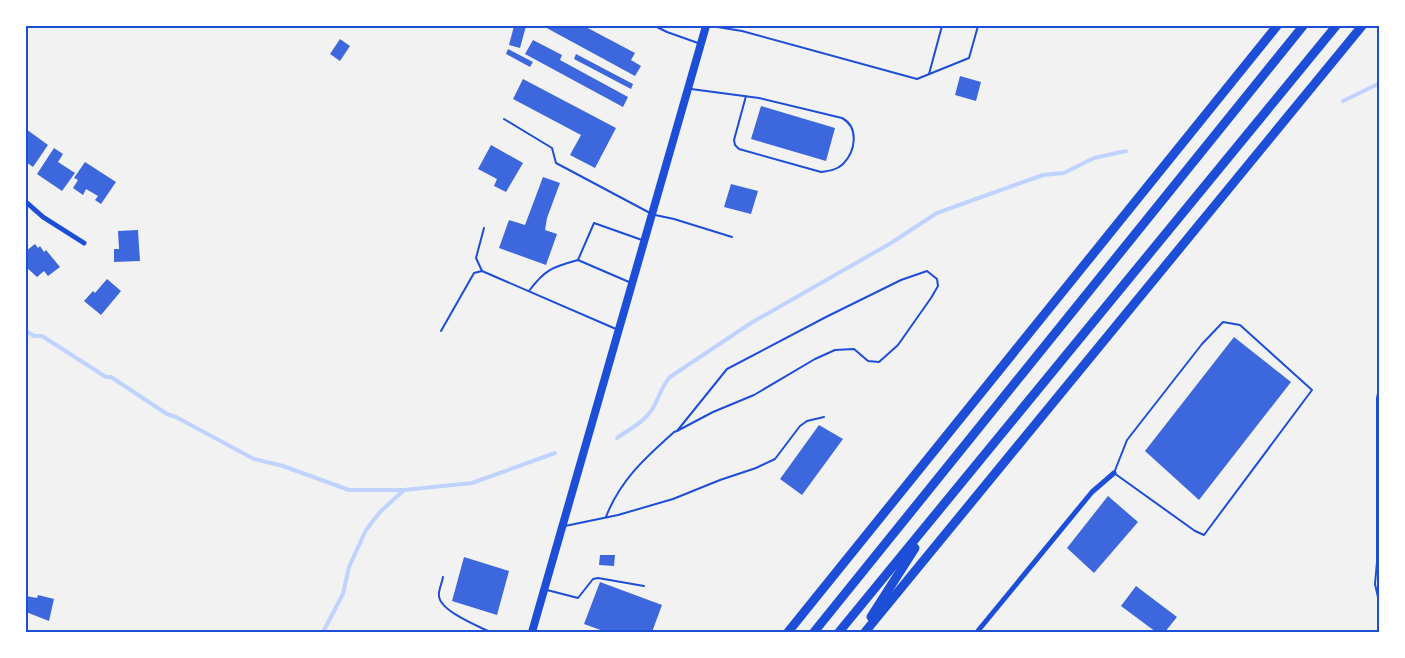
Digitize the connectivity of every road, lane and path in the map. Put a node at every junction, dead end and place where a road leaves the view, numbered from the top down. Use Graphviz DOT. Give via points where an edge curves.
graph roads {
  1 [pos="655,26"];
  2 [pos="706,26"];
  3 [pos="711,26"];
  4 [pos="942,26"];
  5 [pos="978,26"];
  6 [pos="1277,26"];
  7 [pos="1303,26"];
  8 [pos="1336,26"];
  9 [pos="1362,26"];
  10 [pos="701,44"];
  11 [pos="929,74"];
  12 [pos="688,88"];
  13 [pos="746,96"];
  14 [pos="504,119"];
  15 [pos="26,202"];
  16 [pos="652,214"];
  17 [pos="484,228"];
  18 [pos="732,237"];
  19 [pos="644,241"];
  20 [pos="84,243"];
  21 [pos="578,260"];
  22 [pos="482,271"];
  23 [pos="632,284"];
  24 [pos="529,291"];
  25 [pos="618,330"];
  26 [pos="441,331"];
  27 [pos="1380,386"];
  28 [pos="824,417"];
  29 [pos="677,430"];
  30 [pos="1114,473"];
  31 [pos="935,515"];
  32 [pos="606,517"];
  33 [pos="562,526"];
  34 [pos="443,577"];
  35 [pos="644,586"];
  36 [pos="544,589"];
  37 [pos="1380,606"];
  38 [pos="490,633"];
  39 [pos="532,633"];
  40 [pos="788,633"];
  41 [pos="814,633"];
  42 [pos="839,633"];
  43 [pos="863,633"];
  44 [pos="977,633"];
  1 -- 10 [label="lane"];
  2 -- 10 [label="main road"];
  3 -- 11 [label="lane" via="917,79"];
  4 -- 11 [label="lane"];
  5 -- 11 [label="lane" via="969,58"];
  6 -- 40 [label="highway"];
  7 -- 41 [label="highway"];
  8 -- 31 [label="highway"];
  9 -- 43 [label="highway"];
  10 -- 12 [label="main road"];
  12 -- 13 [label="lane"];
  12 -- 16 [label="main road"];
  13 -- 13 [label="lane" via="849,122 854,137 844,164 821,172 739,148 734,140"];
  14 -- 16 [label="lane" via="552,148 556,163"];
  15 -- 20 [label="street"];
  16 -- 18 [label="lane"];
  16 -- 19 [label="main road"];
  17 -- 22 [label="lane" via="476,258"];
  19 -- 21 [label="lane" via="594,223"];
  19 -- 23 [label="main road"];
  21 -- 23 [label="lane"];
  21 -- 24 [label="lane" via="554,267 540,276"];
  22 -- 24 [label="lane"];
  22 -- 26 [label="lane" via="474,273"];
  23 -- 25 [label="main road"];
  24 -- 25 [label="lane"];
  25 -- 33 [label="main road"];
  27 -- 37 [label="path" via="1375,584"];
  28 -- 32 [label="lane" via="800,426 775,459 756,468 673,500"];
  29 -- 29 [label="lane" via="754,395 835,350 854,349 868,361 879,362 898,345 938,286 937,279 927,271 901,280 727,369"];
  29 -- 32 [label="lane" via="625,480"];
  30 -- 30 [label="lane" via="1204,535 1312,390 1240,325 1223,322 1127,440"];
  30 -- 44 [label="street" via="1092,492"];
  31 -- 42 [label="highway"];
  31 -- 43 [label="highway"];
  32 -- 33 [label="lane"];
  33 -- 36 [label="main road"];
  34 -- 38 [label="lane" via="438,595 441,604"];
  35 -- 36 [label="lane" via="598,578 578,598"];
  36 -- 39 [label="main road"];
}
